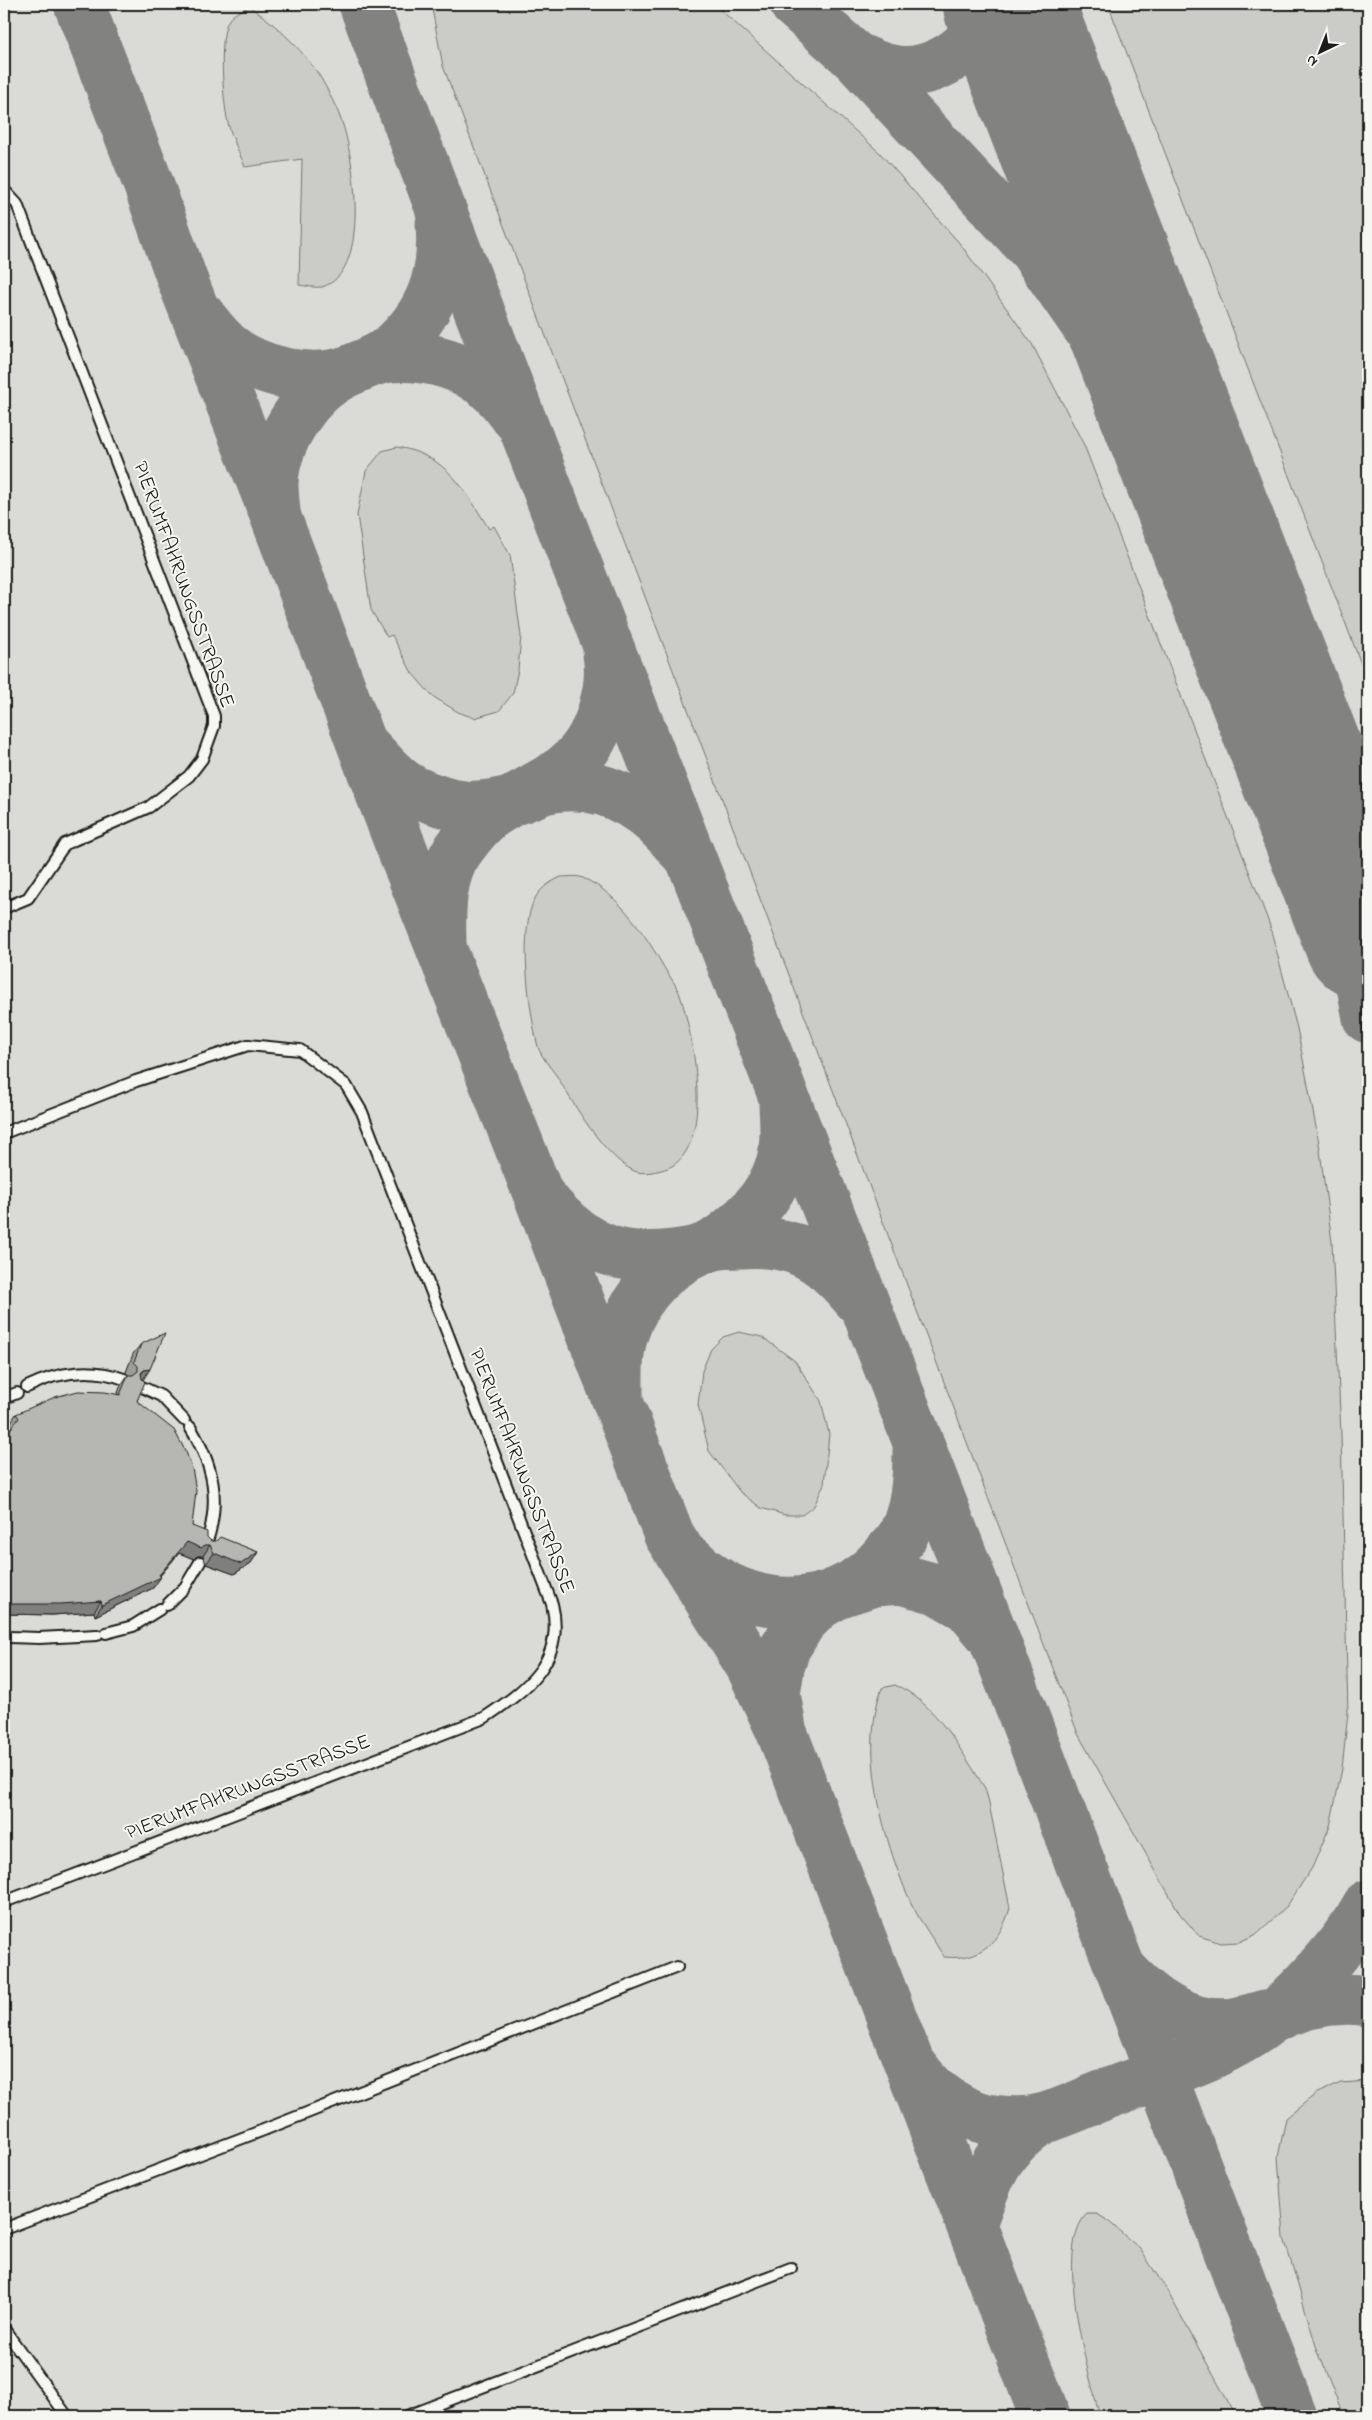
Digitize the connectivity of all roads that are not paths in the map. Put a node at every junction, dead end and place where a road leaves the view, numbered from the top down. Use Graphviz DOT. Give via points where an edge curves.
graph roads {
  1 [pos="4,190"];
  2 [pos="4,908"];
  3 [pos="4,1133"];
  4 [pos="124,1379"];
  5 [pos="140,1386"];
  6 [pos="27,1387"];
  7 [pos="17,1393"];
  8 [pos="4,1398"];
  9 [pos="206,1545"];
  10 [pos="200,1562"];
  11 [pos="9,1637"];
  12 [pos="4,1902"];
  13 [pos="677,1966"];
  14 [pos="4,2229"];
  15 [pos="791,2268"];
  16 [pos="4,2329"];
  17 [pos="67,2416"];
  18 [pos="407,2416"];
  1 -- 2 [label="lane, PIERUMFAHRUNGSSTRASSE" via="17,204 214,716 214,726 202,760 172,791 149,807 65,844 28,898"];
  3 -- 12 [label="lane, PIERUMFAHRUNGSSTRASSE" via="136,1081 248,1045 300,1050 346,1085 362,1112 555,1616 552,1646 543,1667 514,1698 484,1718"];
  4 -- 6 [label="lane" via="96,1372 79,1372 56,1376"];
  5 -- 9 [label="lane" via="161,1396 187,1423 204,1449 215,1500"];
  7 -- 8 [label="lane"];
  10 -- 11 [label="lane" via="185,1587 163,1607 134,1626 102,1634"];
  13 -- 14 [label="lane"];
  15 -- 18 [label="lane"];
  16 -- 17 [label="lane"];
}
